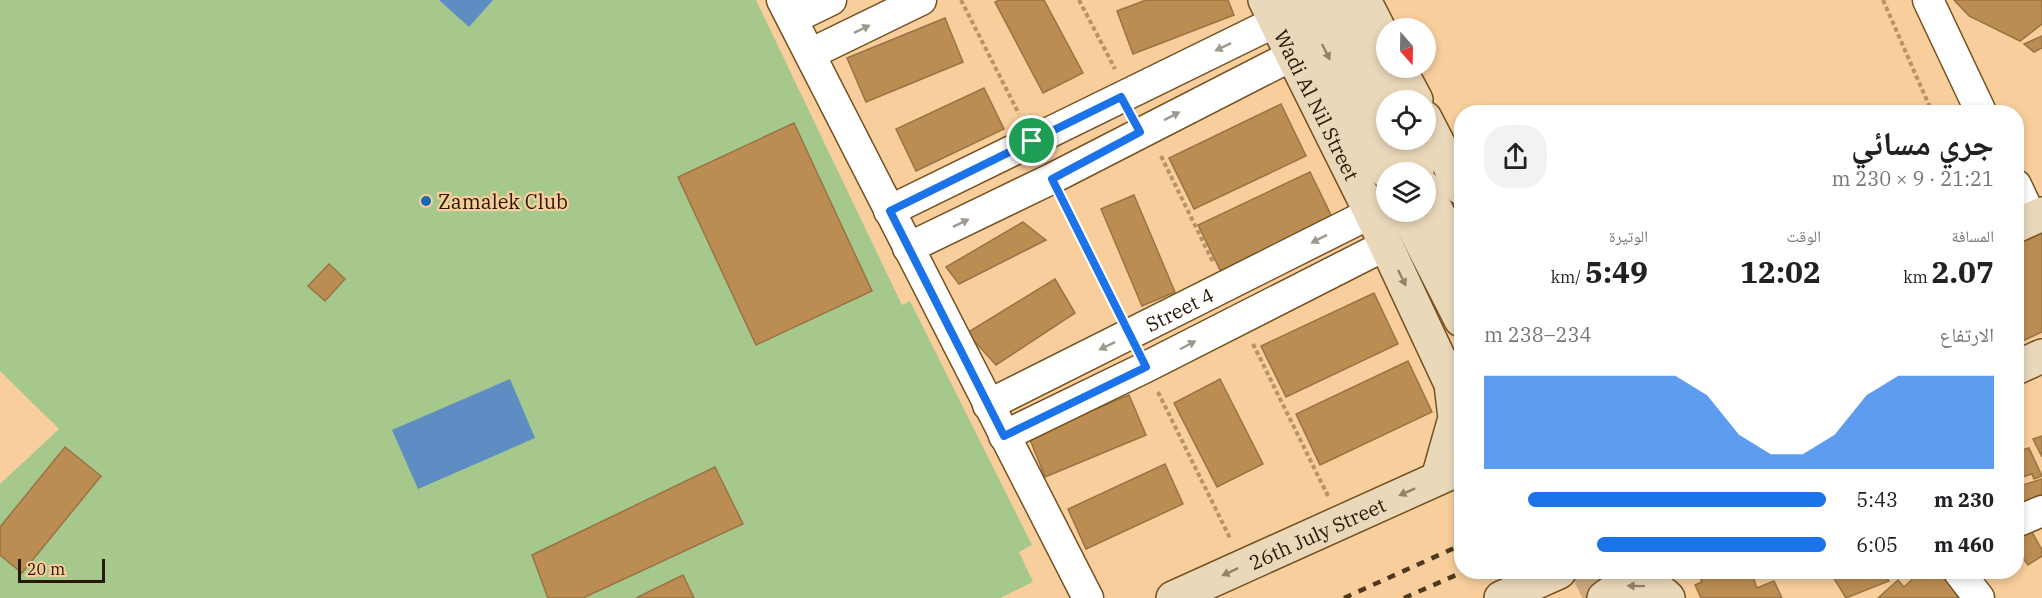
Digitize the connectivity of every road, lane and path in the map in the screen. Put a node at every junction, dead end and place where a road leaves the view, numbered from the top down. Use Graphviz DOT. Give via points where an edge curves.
graph roads {
  1 [pos="831,0"];
  2 [pos="921,0"];
  3 [pos="961,0"];
  4 [pos="1079,0"];
  5 [pos="1300,0"];
  6 [pos="1330,0"];
  7 [pos="1883,0"];
  8 [pos="1928,0"];
  9 [pos="1372,3"];
  10 [pos="787,10"];
  11 [pos="1270,11"];
  12 [pos="1377,18"];
  13 [pos="810,54"];
  14 [pos="1293,55"];
  15 [pos="1376,90"];
  16 [pos="1124,96"];
  17 [pos="1929,105"];
  18 [pos="1978,105"];
  19 [pos="1140,132"];
  20 [pos="1436,139"];
  21 [pos="1032,141"];
  22 [pos="1382,162"];
  23 [pos="1454,174"];
  24 [pos="1052,179"];
  25 [pos="2024,204"];
  26 [pos="1436,210"];
  27 [pos="890,211"];
  28 [pos="1371,213"];
  29 [pos="2030,219"];
  30 [pos="1411,222"];
  31 [pos="1386,245"];
  32 [pos="1454,245"];
  33 [pos="908,248"];
  34 [pos="1454,306"];
  35 [pos="1130,335"];
  36 [pos="2042,356"];
  37 [pos="2024,364"];
  38 [pos="1146,367"];
  39 [pos="1452,372"];
  40 [pos="988,405"];
  41 [pos="1454,410"];
  42 [pos="1454,429"];
  43 [pos="1004,436"];
  44 [pos="1450,473"];
  45 [pos="2042,511"];
  46 [pos="2024,519"];
  47 [pos="1244,566"];
  48 [pos="1548,579"];
  49 [pos="1964,579"];
  50 [pos="1525,594"];
  51 [pos="1088,598"];
  52 [pos="1173,598"];
  53 [pos="1604,598"];
  54 [pos="1668,598"];
  55 [pos="1979,598"];
  1 -- 10 [label="street"];
  13 -- 2 [label="street, one-way"];
  3 -- 21 [label="path"];
  4 -- 16 [label="path"];
  5 -- 22 [label="street, one-way"];
  6 -- 15 [label="street"];
  7 -- 17 [label="path"];
  8 -- 18 [label="street"];
  9 -- 12 [label="street"];
  10 -- 13 [label="street"];
  11 -- 14 [label="street, Wadi Al Nil Street"];
  11 -- 16 [label="street, one-way"];
  13 -- 27 [label="street"];
  19 -- 14 [label="street, one-way"];
  14 -- 28 [label="street, Wadi Al Nil Street"];
  16 -- 19 [label="street"];
  16 -- 21 [label="street"];
  19 -- 24 [label="street"];
  20 -- 23 [label="street"];
  21 -- 27 [label="street"];
  33 -- 24 [label="street, one-way"];
  24 -- 35 [label="path"];
  25 -- 29 [label="street"];
  26 -- 32 [label="street"];
  27 -- 33 [label="street"];
  28 -- 31 [label="street, Wadi Al Nil Street"];
  28 -- 35 [label="street, Street 4, one-way"];
  30 -- 34 [label="street"];
  38 -- 31 [label="street, Street 4, one-way"];
  31 -- 39 [label="street, Wadi Al Nil Street, one-way"];
  33 -- 40 [label="street"];
  35 -- 40 [label="street, Street 4, one-way"];
  36 -- 37 [label="street"];
  38 -- 43 [label="street, Street 4"];
  38 -- 47 [label="path"];
  39 -- 41 [label="street, Wadi Al Nil Street"];
  40 -- 43 [label="street"];
  42 -- 44 [label="street, Wadi Al Nil Street"];
  43 -- 51 [label="street"];
  44 -- 47 [label="street, 26th July Street, one-way"];
  45 -- 46 [label="street"];
  47 -- 52 [label="street, 26th July Street, one-way"];
  48 -- 50 [label="street"];
  49 -- 55 [label="street"];
  54 -- 53 [label="street, one-way" via="1641,585 1616,589"];
}
